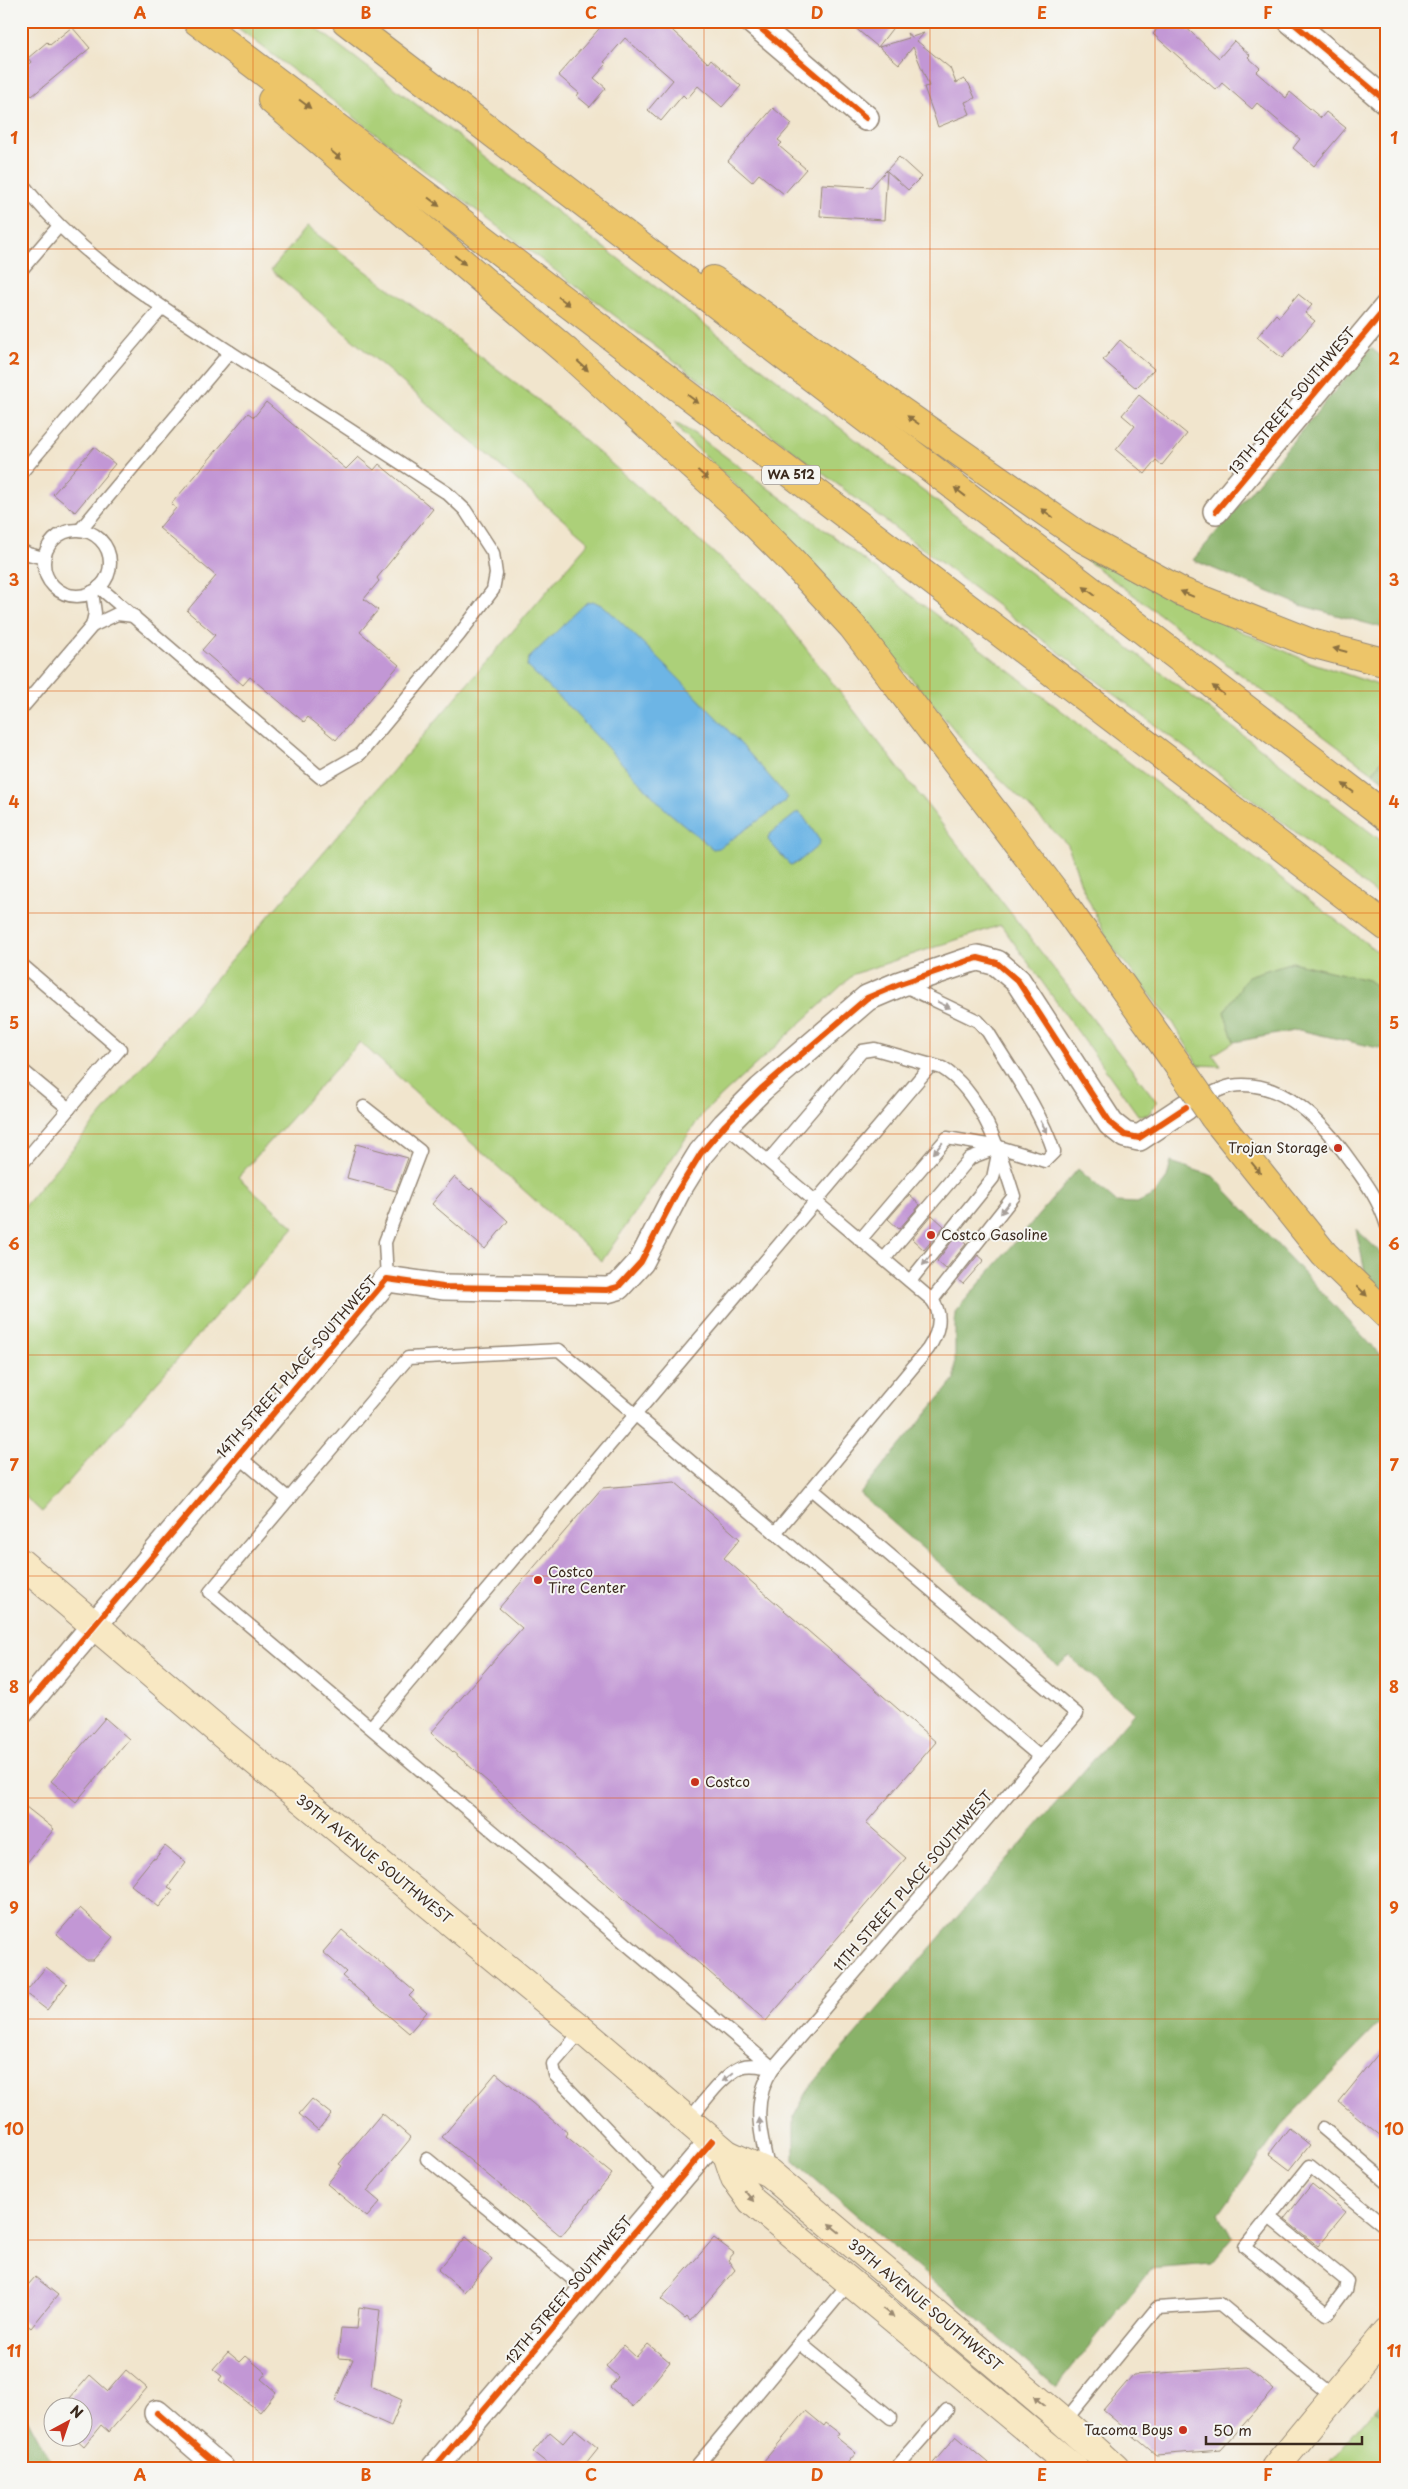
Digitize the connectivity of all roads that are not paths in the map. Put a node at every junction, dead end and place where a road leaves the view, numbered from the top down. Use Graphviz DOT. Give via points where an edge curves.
graph roads {
  1 [pos="179,21"];
  2 [pos="197,21"];
  3 [pos="752,21"];
  4 [pos="1291,21"];
  5 [pos="356,29"];
  6 [pos="1387,102"];
  7 [pos="866,118"];
  8 [pos="21,182"];
  9 [pos="59,226"];
  10 [pos="21,270"];
  11 [pos="162,308"];
  12 [pos="1383,319"];
  13 [pos="230,352"];
  14 [pos="21,473"];
  15 [pos="1216,511"];
  16 [pos="80,530"];
  17 [pos="21,550"];
  18 [pos="44,558"];
  19 [pos="96,590"];
  20 [pos="134,616"];
  21 [pos="92,626"];
  22 [pos="1387,663"];
  23 [pos="21,710"];
  24 [pos="1387,817"];
  25 [pos="1387,927"];
  26 [pos="21,964"];
  27 [pos="900,984"];
  28 [pos="931,1065"];
  29 [pos="21,1069"];
  30 [pos="364,1107"];
  31 [pos="1186,1107"];
  32 [pos="69,1109"];
  33 [pos="725,1124"];
  34 [pos="999,1147"];
  35 [pos="768,1161"];
  36 [pos="21,1165"];
  37 [pos="816,1202"];
  38 [pos="1387,1226"];
  39 [pos="860,1240"];
  40 [pos="884,1260"];
  41 [pos="387,1278"];
  42 [pos="910,1281"];
  43 [pos="932,1300"];
  44 [pos="1387,1315"];
  45 [pos="636,1415"];
  46 [pos="237,1455"];
  47 [pos="812,1489"];
  48 [pos="289,1499"];
  49 [pos="775,1532"];
  50 [pos="21,1563"];
  51 [pos="93,1625"];
  52 [pos="21,1712"];
  53 [pos="371,1727"];
  54 [pos="1040,1757"];
  55 [pos="582,2030"];
  56 [pos="773,2068"];
  57 [pos="688,2121"];
  58 [pos="1323,2128"];
  59 [pos="719,2148"];
  60 [pos="427,2159"];
  61 [pos="769,2173"];
  62 [pos="1387,2182"];
  63 [pos="668,2193"];
  64 [pos="1269,2217"];
  65 [pos="1387,2228"];
  66 [pos="850,2282"];
  67 [pos="586,2290"];
  68 [pos="1387,2332"];
  69 [pos="800,2343"];
  70 [pos="1333,2397"];
  71 [pos="946,2410"];
  72 [pos="157,2413"];
  73 [pos="891,2418"];
  74 [pos="1064,2422"];
  75 [pos="439,2461"];
  76 [pos="221,2468"];
  77 [pos="695,2468"];
  78 [pos="896,2468"];
  79 [pos="1074,2468"];
  80 [pos="1115,2468"];
  81 [pos="1275,2468"];
  1 -- 44 [label="highway, one-way, bridge" via="567,352 736,505 791,560 852,626 1055,893 1214,1117 1324,1254"];
  2 -- 25 [label="highway, WA 512, one-way"];
  3 -- 7 [label="street"];
  4 -- 6 [label="street"];
  22 -- 5 [label="highway, one-way" via="1311,643 1182,592 1084,539"];
  24 -- 5 [label="highway, one-way"];
  8 -- 9 [label="lane"];
  9 -- 10 [label="lane"];
  9 -- 11 [label="lane"];
  11 -- 13 [label="lane"];
  11 -- 14 [label="lane"];
  12 -- 15 [label="street, 13TH STREET SOUTHWEST"];
  13 -- 16 [label="lane"];
  13 -- 20 [label="lane" via="447,492 465,510 493,553 496,574 493,590 360,754 320,777"];
  16 -- 18 [label="lane" via="68,530 58,535 50,543"];
  16 -- 19 [label="lane" via="99,538 109,557 106,577"];
  17 -- 18 [label="lane"];
  18 -- 19 [label="lane" via="46,576 61,592 82,595"];
  19 -- 20 [label="lane"];
  19 -- 21 [label="lane"];
  20 -- 21 [label="lane" via="117,614"];
  21 -- 23 [label="lane"];
  26 -- 32 [label="lane" via="120,1049"];
  27 -- 31 [label="street, 14TH STREET PLACE SOUTHWEST" via="978,958 997,963 1026,990 1117,1131 1139,1138"];
  27 -- 33 [label="street, 14TH STREET PLACE SOUTHWEST" via="854,1008"];
  27 -- 34 [label="lane, one-way" via="978,1021 988,1032 1050,1138 1054,1152 1045,1161"];
  28 -- 34 [label="lane" via="951,1074 975,1103"];
  28 -- 35 [label="lane" via="875,1049 862,1051"];
  28 -- 37 [label="lane"];
  29 -- 32 [label="lane"];
  30 -- 41 [label="lane" via="420,1151 386,1242"];
  31 -- 38 [label="lane, 14TH STREET PLACE SOUTHWEST" via="1222,1089 1244,1086 1272,1091 1298,1104 1325,1126 1337,1141 1378,1201"];
  32 -- 36 [label="lane"];
  33 -- 35 [label="lane"];
  33 -- 41 [label="street, 14TH STREET PLACE SOUTHWEST" via="689,1172 641,1262 618,1286 607,1290 443,1287"];
  34 -- 39 [label="lane, one-way" via="947,1138"];
  34 -- 40 [label="lane" via="970,1158"];
  34 -- 42 [label="lane, one-way" via="993,1178"];
  34 -- 43 [label="lane, one-way" via="1014,1196"];
  35 -- 37 [label="lane"];
  37 -- 39 [label="lane"];
  37 -- 45 [label="lane"];
  39 -- 40 [label="lane"];
  40 -- 42 [label="lane"];
  41 -- 46 [label="street, 14TH STREET PLACE SOUTHWEST"];
  42 -- 43 [label="lane"];
  43 -- 47 [label="lane" via="938,1312 939,1326 934,1340"];
  45 -- 48 [label="lane" via="559,1350 408,1358"];
  45 -- 49 [label="lane"];
  45 -- 53 [label="lane"];
  46 -- 48 [label="lane"];
  46 -- 51 [label="street, 14TH STREET PLACE SOUTHWEST"];
  47 -- 49 [label="lane"];
  47 -- 54 [label="lane, 11TH STREET PLACE SOUTHWEST" via="1077,1714"];
  48 -- 53 [label="lane" via="210,1592"];
  49 -- 54 [label="lane"];
  50 -- 51 [label="main road, 39TH AVENUE SOUTHWEST"];
  51 -- 52 [label="street, 14TH STREET PLACE SOUTHWEST"];
  51 -- 55 [label="main road, 39TH AVENUE SOUTHWEST"];
  53 -- 56 [label="lane"];
  54 -- 56 [label="lane, 11TH STREET PLACE SOUTHWEST"];
  55 -- 57 [label="main road, 39TH AVENUE SOUTHWEST"];
  55 -- 63 [label="lane" via="553,2064 556,2075"];
  56 -- 57 [label="lane, one-way" via="741,2067 724,2079"];
  61 -- 56 [label="lane, 11TH STREET PLACE SOUTHWEST, one-way" via="758,2113 759,2097"];
  57 -- 59 [label="main road, 39TH AVENUE SOUTHWEST"];
  58 -- 62 [label="lane"];
  59 -- 61 [label="main road, 39TH AVENUE SOUTHWEST"];
  59 -- 63 [label="street, 12TH STREET SOUTHWEST"];
  59 -- 66 [label="main road, 39TH AVENUE SOUTHWEST, one-way" via="752,2201"];
  60 -- 67 [label="lane"];
  74 -- 61 [label="main road, 39TH AVENUE SOUTHWEST, one-way"];
  63 -- 67 [label="street, 12TH STREET SOUTHWEST"];
  64 -- 64 [label="lane" via="1245,2247 1327,2314 1345,2290 1347,2281"];
  64 -- 65 [label="lane" via="1310,2166"];
  66 -- 69 [label="lane"];
  66 -- 79 [label="main road, 39TH AVENUE SOUTHWEST, one-way"];
  67 -- 75 [label="street, 12TH STREET SOUTHWEST"];
  68 -- 70 [label="main road"];
  69 -- 73 [label="lane"];
  69 -- 77 [label="lane"];
  70 -- 74 [label="lane" via="1220,2304 1157,2308"];
  70 -- 81 [label="main road"];
  71 -- 78 [label="lane"];
  72 -- 76 [label="street"];
  74 -- 80 [label="main road, 39TH AVENUE SOUTHWEST"];
}
